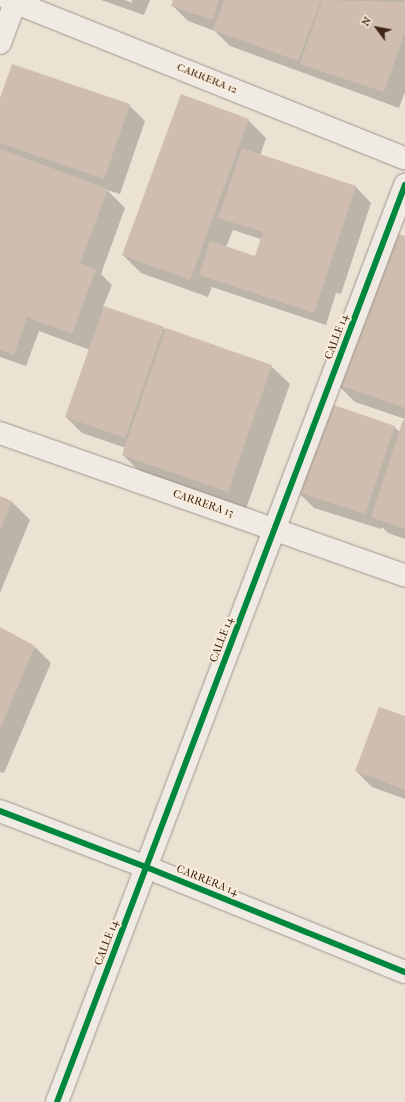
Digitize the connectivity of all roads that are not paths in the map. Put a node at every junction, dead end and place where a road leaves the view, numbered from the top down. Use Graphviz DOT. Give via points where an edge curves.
graph roads {
  1 [pos="13,1"];
  2 [pos="0,43"];
  3 [pos="405,158"];
  4 [pos="405,185"];
  5 [pos="0,434"];
  6 [pos="275,529"];
  7 [pos="405,576"];
  8 [pos="0,811"];
  9 [pos="146,867"];
  10 [pos="405,972"];
  11 [pos="57,1102"];
  1 -- 2 [label="street"];
  1 -- 3 [label="street, CARRERA 12"];
  4 -- 6 [label="street, CALLE 14"];
  5 -- 6 [label="street, CARRERA 13"];
  6 -- 7 [label="street, CARRERA 13"];
  6 -- 9 [label="street, CALLE 14"];
  8 -- 9 [label="street, CARRERA 14"];
  9 -- 10 [label="street, CARRERA 14"];
  9 -- 11 [label="street, CALLE 14"];
}
